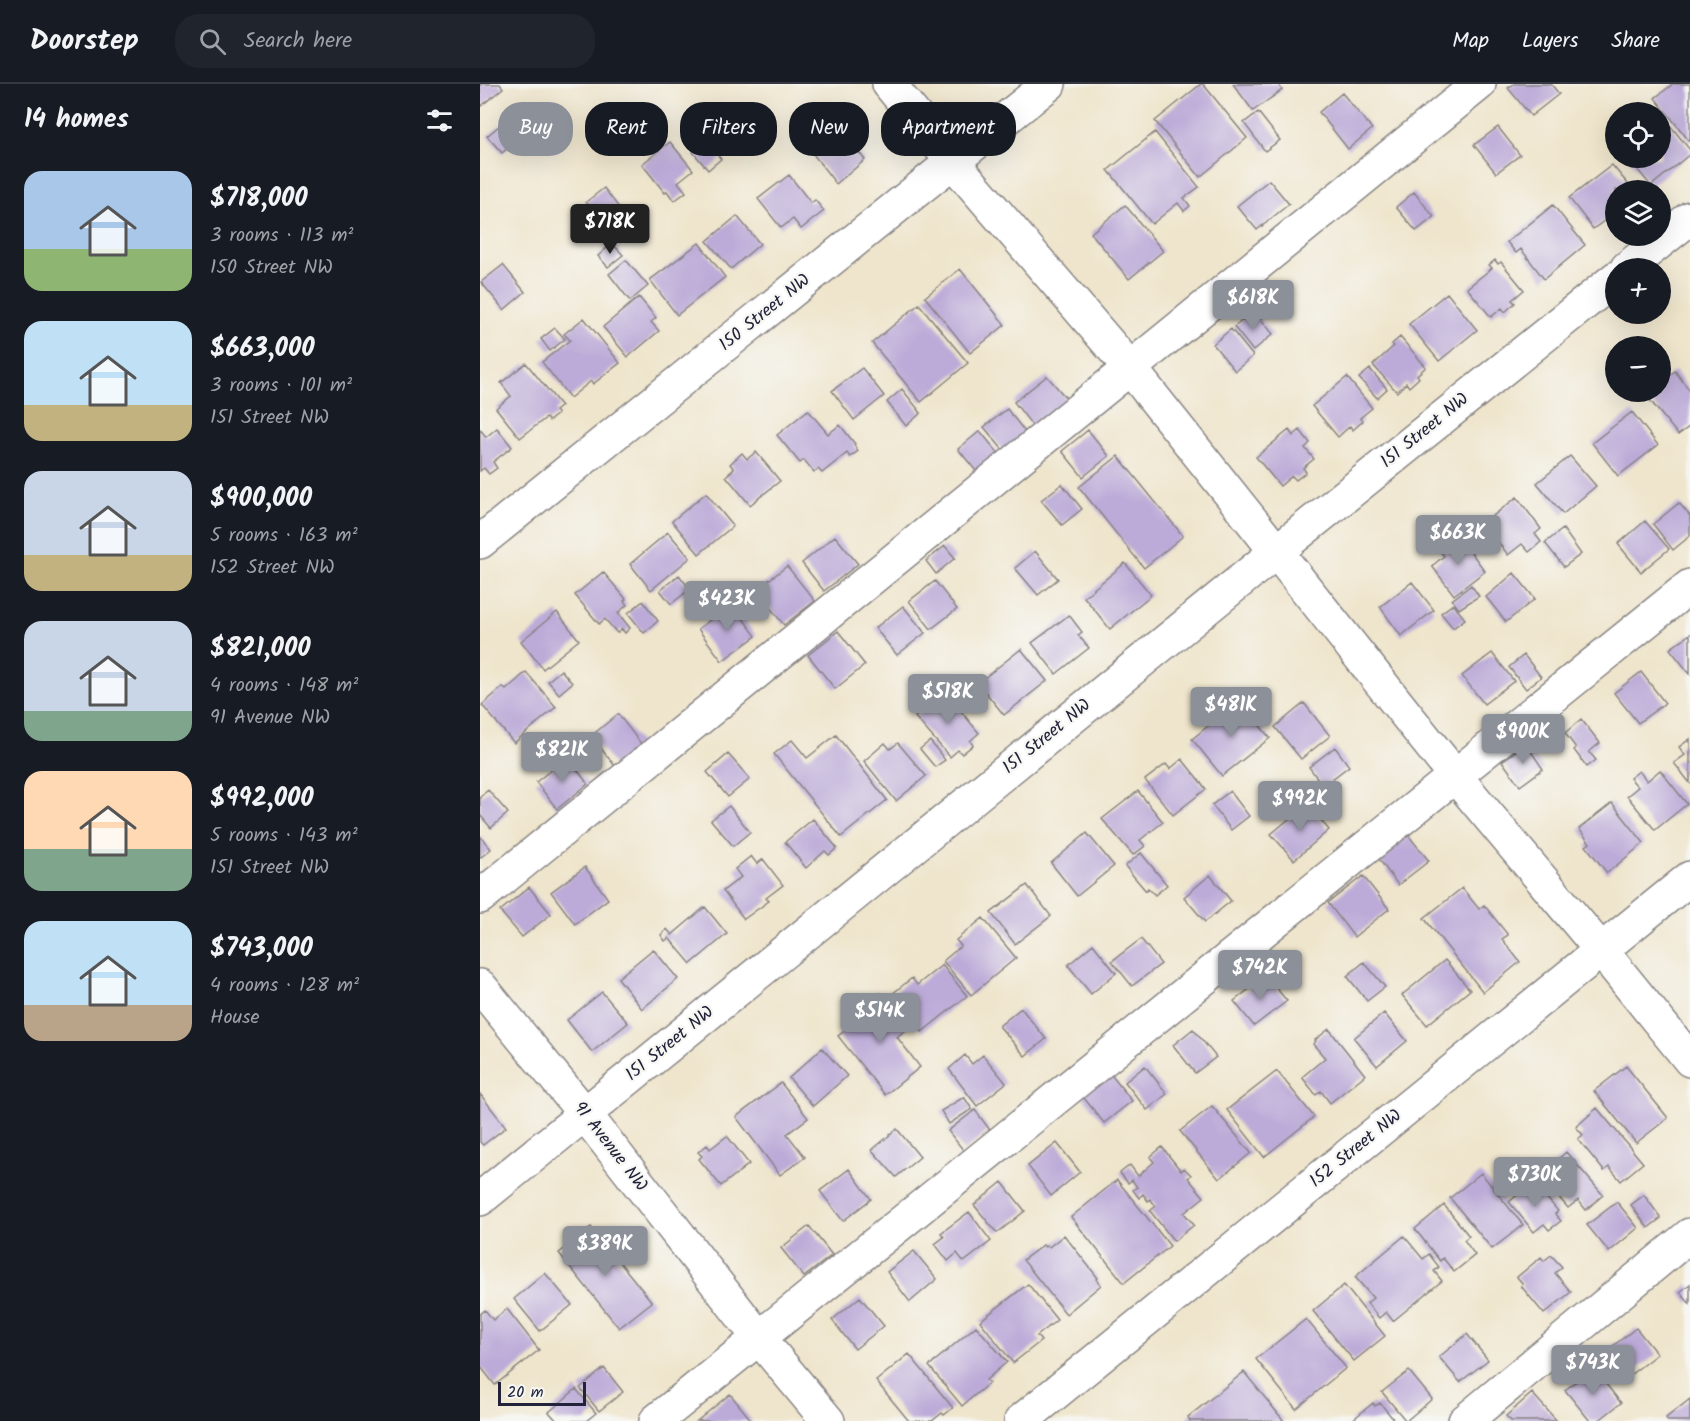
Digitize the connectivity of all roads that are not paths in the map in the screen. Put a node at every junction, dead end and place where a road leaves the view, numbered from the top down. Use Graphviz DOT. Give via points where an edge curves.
graph roads {
  1 [pos="889,84"];
  2 [pos="1049,84"];
  3 [pos="1479,84"];
  4 [pos="953,162"];
  5 [pos="1690,218"];
  6 [pos="1640,258"];
  7 [pos="1605,287"];
  8 [pos="1130,368"];
  9 [pos="480,542"];
  10 [pos="1276,550"];
  11 [pos="1690,586"];
  12 [pos="1455,776"];
  13 [pos="1690,878"];
  14 [pos="480,897"];
  15 [pos="1601,950"];
  16 [pos="480,986"];
  17 [pos="1690,1060"];
  18 [pos="584,1113"];
  19 [pos="480,1199"];
  20 [pos="1690,1235"];
  21 [pos="759,1338"];
  22 [pos="656,1421"];
  23 [pos="828,1421"];
  24 [pos="1022,1421"];
  25 [pos="1465,1421"];
  1 -- 4 [label="street"];
  2 -- 4 [label="street, 150 Street NW"];
  3 -- 8 [label="street"];
  4 -- 8 [label="street"];
  4 -- 9 [label="street, 150 Street NW"];
  5 -- 6 [label="street"];
  7 -- 10 [label="street, 151 Street NW"];
  8 -- 10 [label="street"];
  8 -- 14 [label="street"];
  10 -- 12 [label="street"];
  10 -- 18 [label="street, 151 Street NW"];
  11 -- 12 [label="street"];
  12 -- 15 [label="street"];
  12 -- 21 [label="street"];
  13 -- 15 [label="street, 152 Street NW"];
  15 -- 17 [label="street"];
  15 -- 24 [label="street, 152 Street NW"];
  16 -- 18 [label="street, 91 Avenue NW"];
  18 -- 19 [label="street, 151 Street NW"];
  18 -- 21 [label="street, 91 Avenue NW"];
  20 -- 25 [label="street"];
  21 -- 22 [label="street"];
  21 -- 23 [label="street, 91 Avenue NW"];
}
